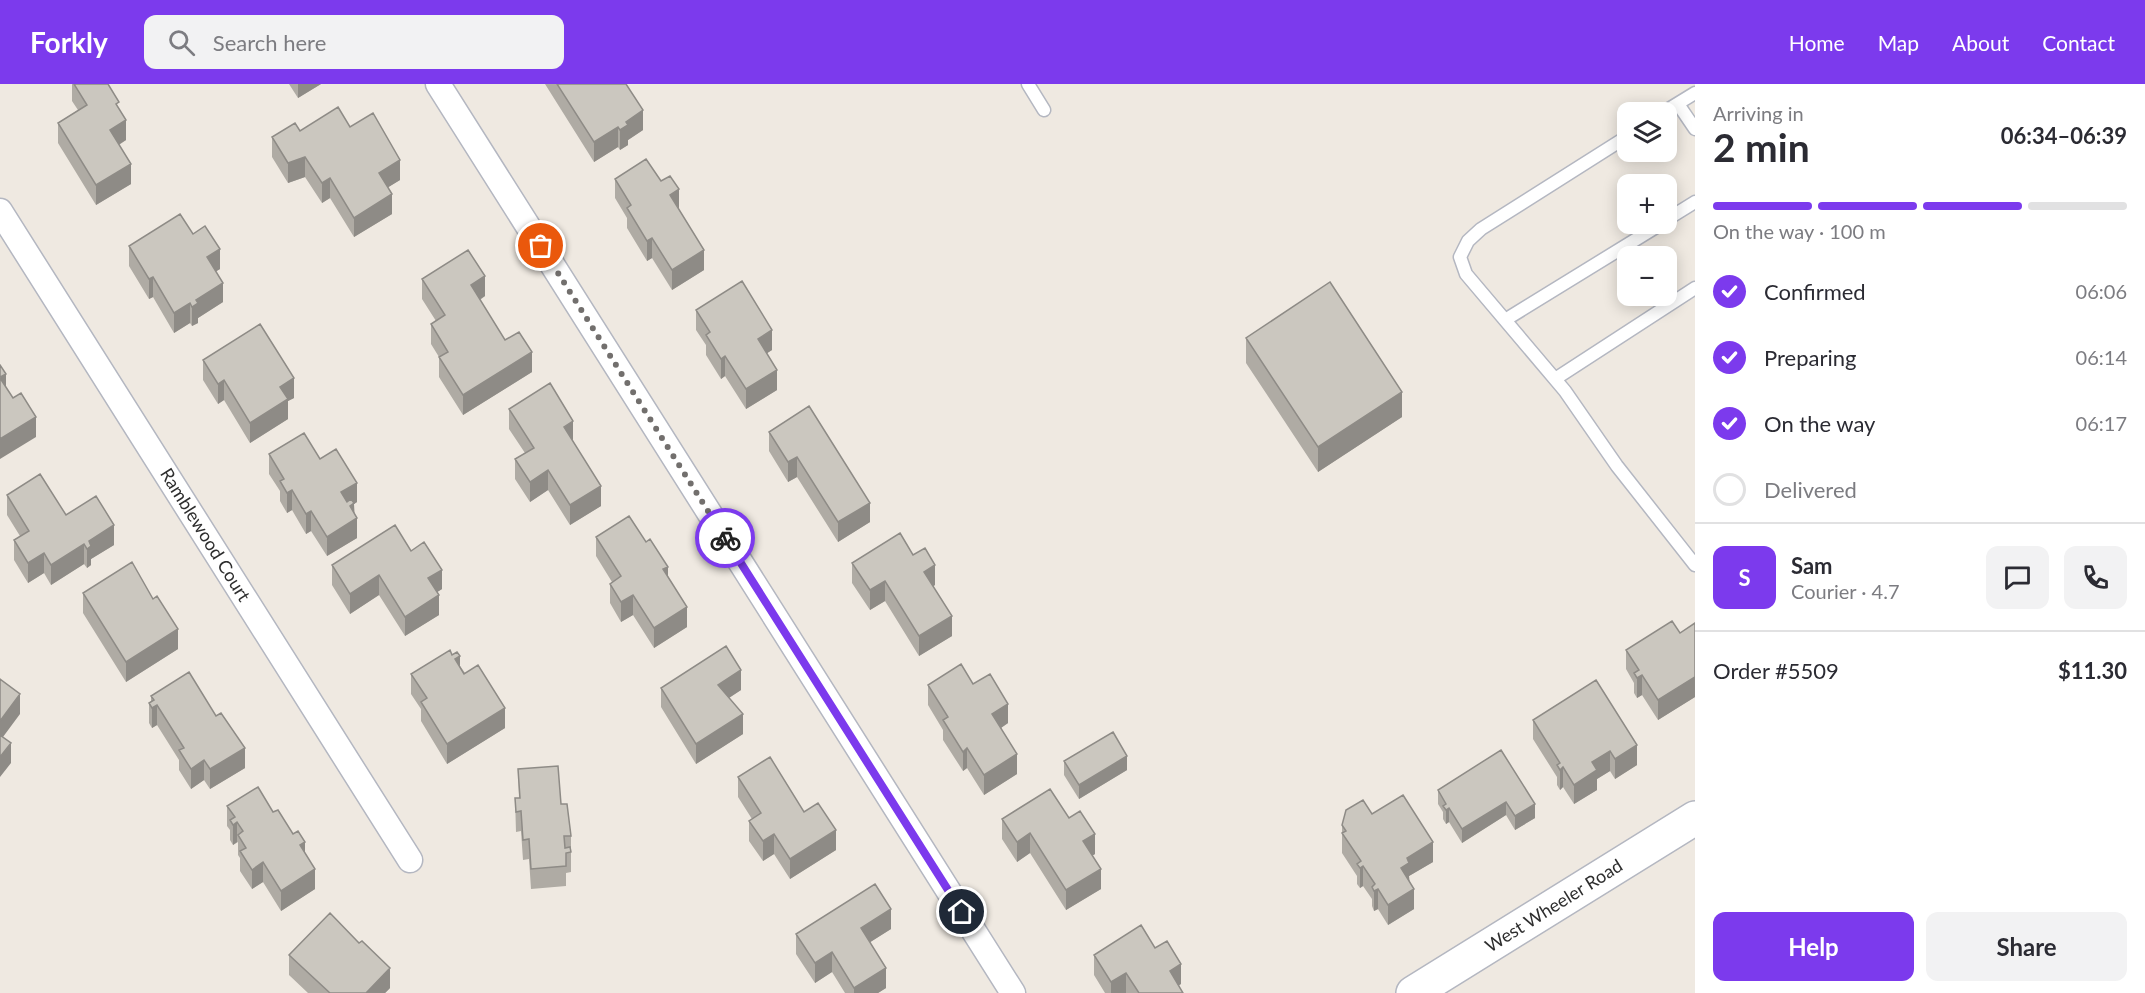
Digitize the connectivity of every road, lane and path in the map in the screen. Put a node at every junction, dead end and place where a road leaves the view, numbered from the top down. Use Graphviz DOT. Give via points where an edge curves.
graph roads {
  1 [pos="438,84"];
  2 [pos="1028,84"];
  3 [pos="1695,93"];
  4 [pos="1678,104"];
  5 [pos="1044,110"];
  6 [pos="1695,129"];
  7 [pos="1617,143"];
  8 [pos="1695,202"];
  9 [pos="0,211"];
  10 [pos="1677,213"];
  11 [pos="1645,234"];
  12 [pos="1695,288"];
  13 [pos="1505,320"];
  14 [pos="1555,379"];
  15 [pos="1695,565"];
  16 [pos="1695,818"];
  17 [pos="410,860"];
  18 [pos="1013,993"];
  19 [pos="1413,993"];
  1 -- 18 [label="street"];
  2 -- 5 [label="lane"];
  3 -- 4 [label="lane"];
  4 -- 6 [label="lane"];
  7 -- 13 [label="lane" via="1468,241 1460,257 1466,273"];
  8 -- 10 [label="lane"];
  9 -- 17 [label="street, Ramblewood Court"];
  11 -- 13 [label="lane"];
  12 -- 14 [label="lane"];
  13 -- 14 [label="lane"];
  14 -- 15 [label="lane"];
  16 -- 19 [label="street, West Wheeler Road"];
}
